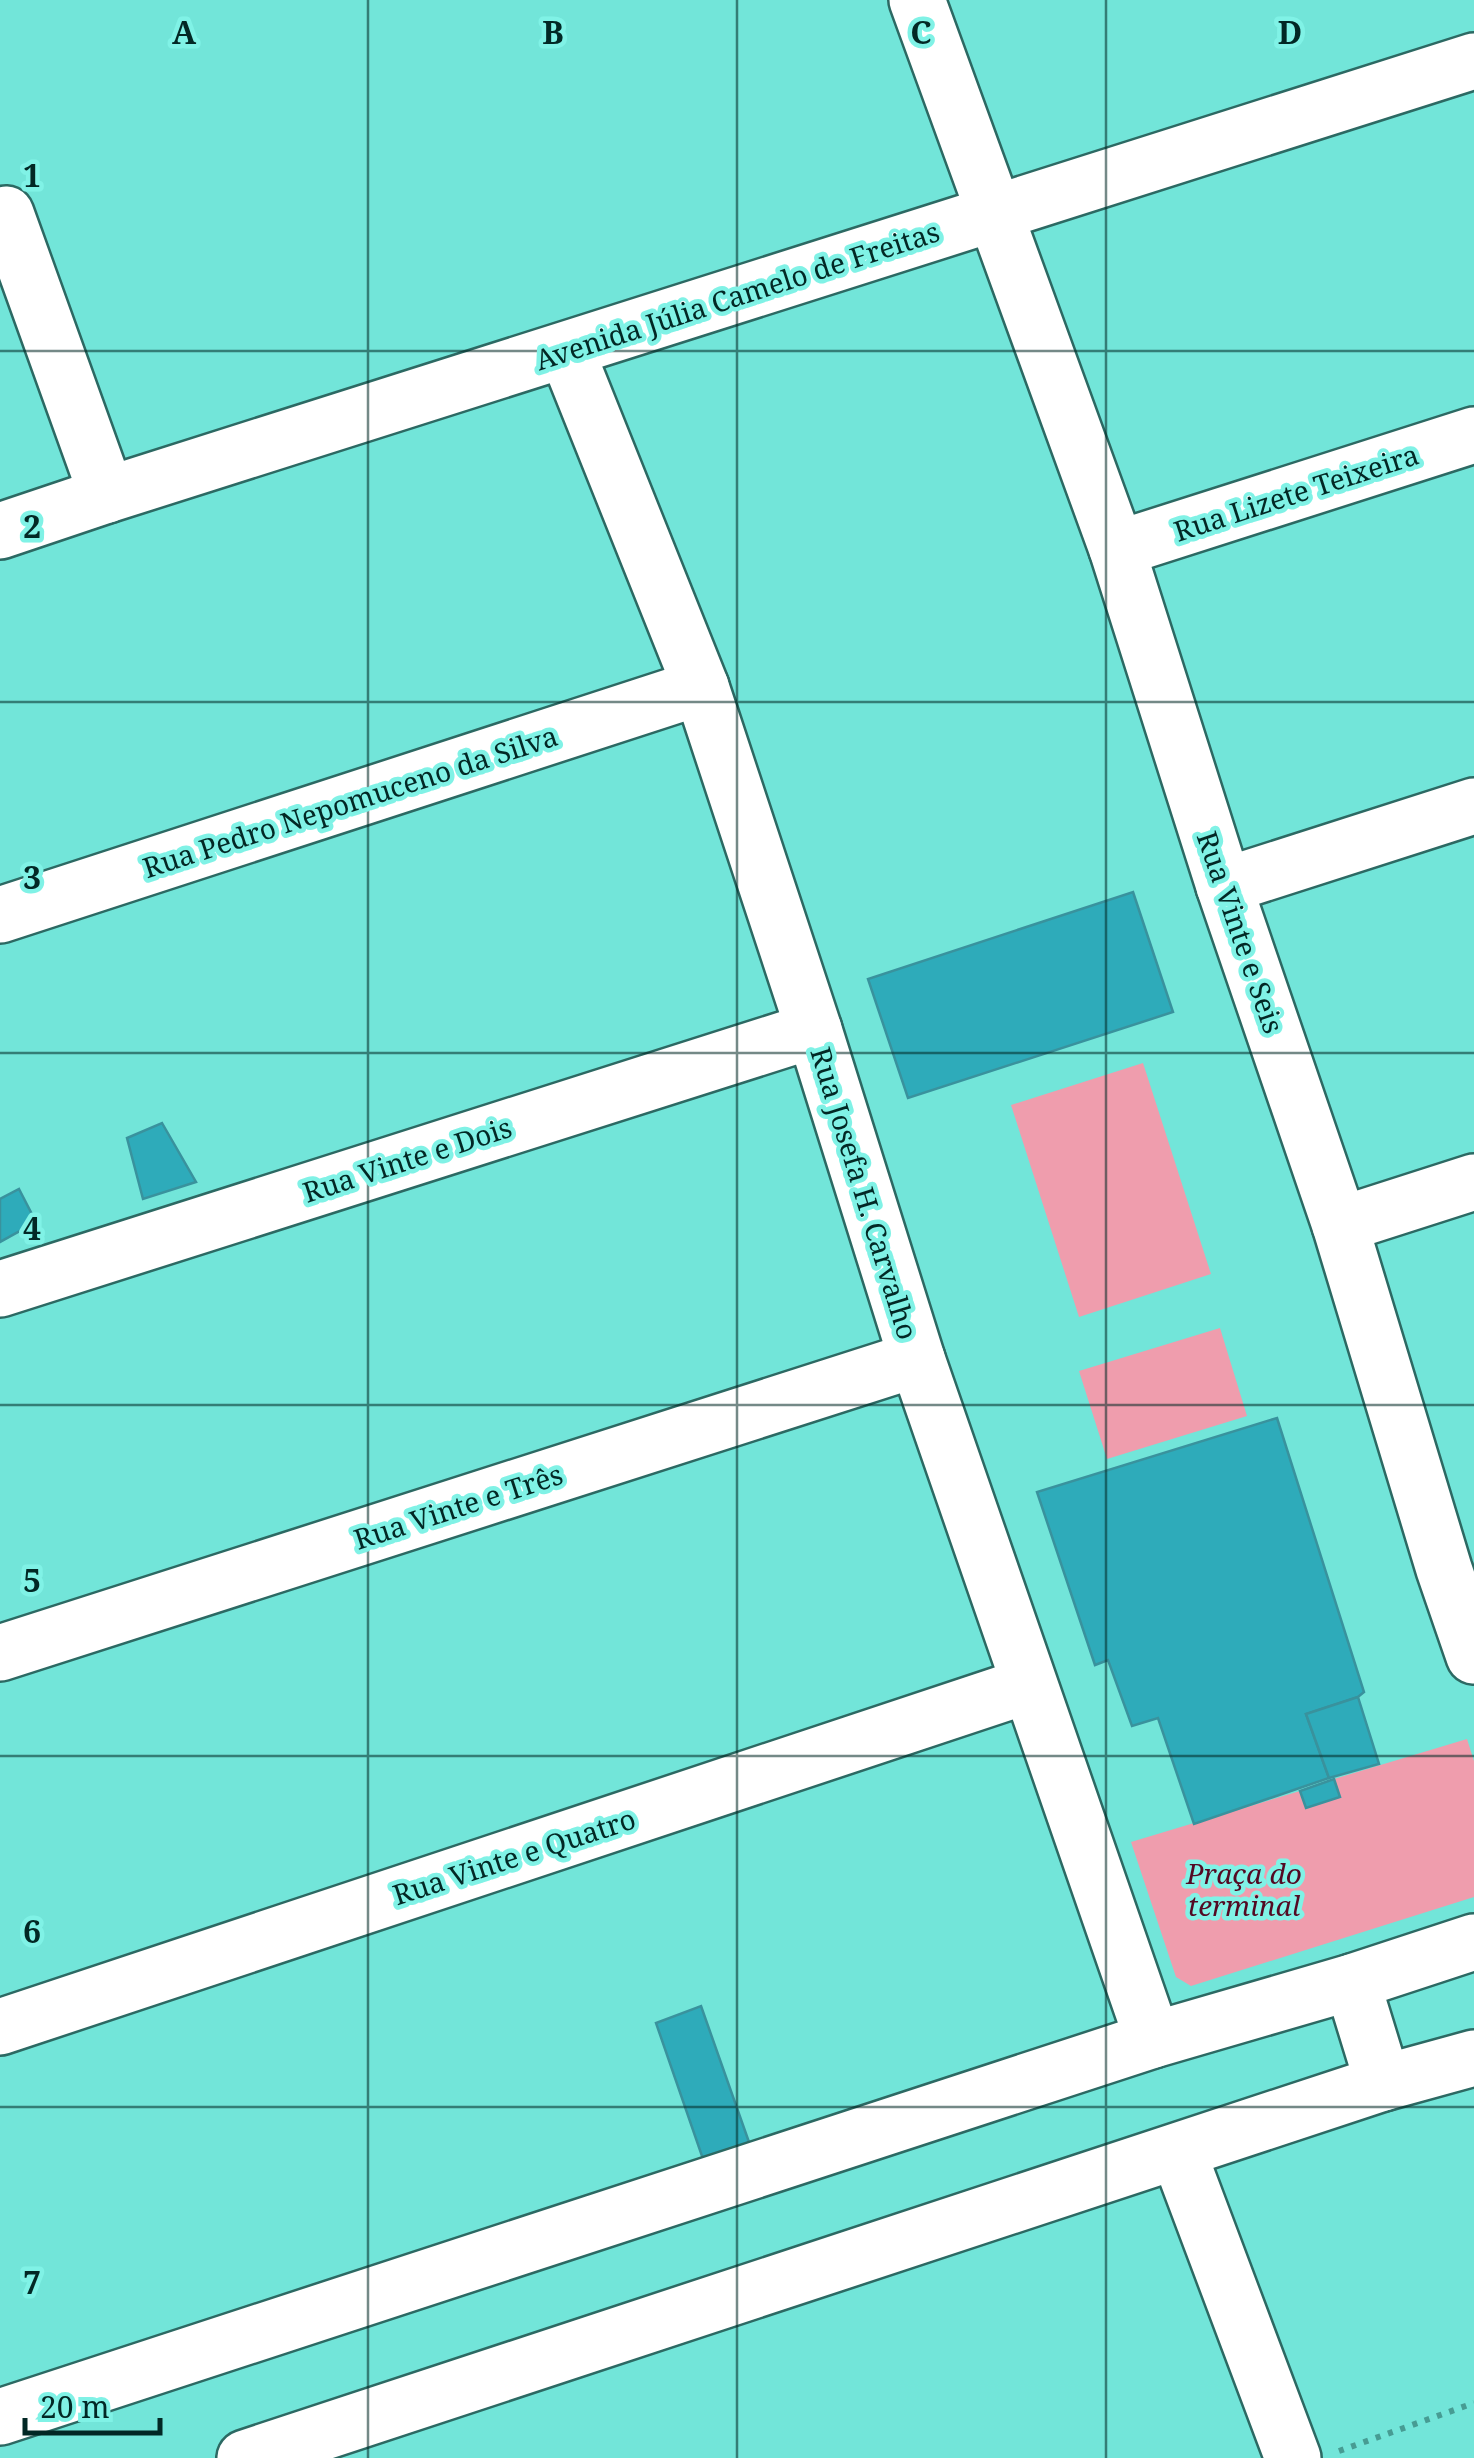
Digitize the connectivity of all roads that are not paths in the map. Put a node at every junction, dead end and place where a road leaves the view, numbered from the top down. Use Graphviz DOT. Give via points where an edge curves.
graph roads {
  1 [pos="917,0"];
  2 [pos="1474,61"];
  3 [pos="6,214"];
  4 [pos="994,214"];
  5 [pos="566,350"];
  6 [pos="1474,435"];
  7 [pos="107,494"];
  8 [pos="0,531"];
  9 [pos="1118,549"];
  10 [pos="700,687"];
  11 [pos="1474,806"];
  12 [pos="1224,886"];
  13 [pos="0,916"];
  14 [pos="814,1030"];
  15 [pos="1474,1182"];
  16 [pos="1340,1225"];
  17 [pos="0,1289"];
  18 [pos="917,1358"];
  19 [pos="1459,1564"];
  20 [pos="0,1654"];
  21 [pos="1474,1656"];
  22 [pos="1028,1685"];
  23 [pos="1474,1942"];
  24 [pos="1352,1982"];
  25 [pos="0,2027"];
  26 [pos="1152,2040"];
  27 [pos="1474,2058"];
  28 [pos="1383,2083"];
  29 [pos="1178,2152"];
  30 [pos="0,2417"];
  31 [pos="1314,2455"];
  32 [pos="246,2458"];
  1 -- 4 [label="street, Rua Vinte e Seis"];
  2 -- 4 [label="street, Avenida Júlia Camelo de Freitas"];
  3 -- 7 [label="street"];
  4 -- 5 [label="street, Avenida Júlia Camelo de Freitas"];
  4 -- 9 [label="street, Rua Vinte e Seis"];
  5 -- 7 [label="street, Avenida Júlia Camelo de Freitas"];
  5 -- 10 [label="street, Rua Josefa H. Carvalho"];
  6 -- 9 [label="street, Rua Lizete Teixeira"];
  7 -- 8 [label="street, Avenida Júlia Camelo de Freitas"];
  9 -- 12 [label="street, Rua Vinte e Seis"];
  10 -- 13 [label="street, Rua Pedro Nepomuceno da Silva"];
  10 -- 14 [label="street, Rua Josefa H. Carvalho"];
  11 -- 12 [label="street"];
  12 -- 16 [label="street, Rua Vinte e Seis"];
  14 -- 17 [label="street, Rua Vinte e Dois"];
  14 -- 18 [label="street, Rua Josefa H. Carvalho"];
  15 -- 16 [label="street"];
  16 -- 19 [label="street, Rua Vinte e Seis"];
  18 -- 20 [label="street, Rua Vinte e Três"];
  18 -- 22 [label="street, Rua Josefa H. Carvalho"];
  19 -- 21 [label="street, Rua Vinte e Seis"];
  22 -- 25 [label="street, Rua Vinte e Quatro"];
  22 -- 26 [label="street, Rua Josefa H. Carvalho"];
  23 -- 24 [label="street"];
  24 -- 26 [label="street"];
  24 -- 28 [label="street"];
  26 -- 30 [label="street"];
  27 -- 28 [label="street"];
  28 -- 29 [label="street"];
  29 -- 31 [label="street"];
  29 -- 32 [label="street"];
}
